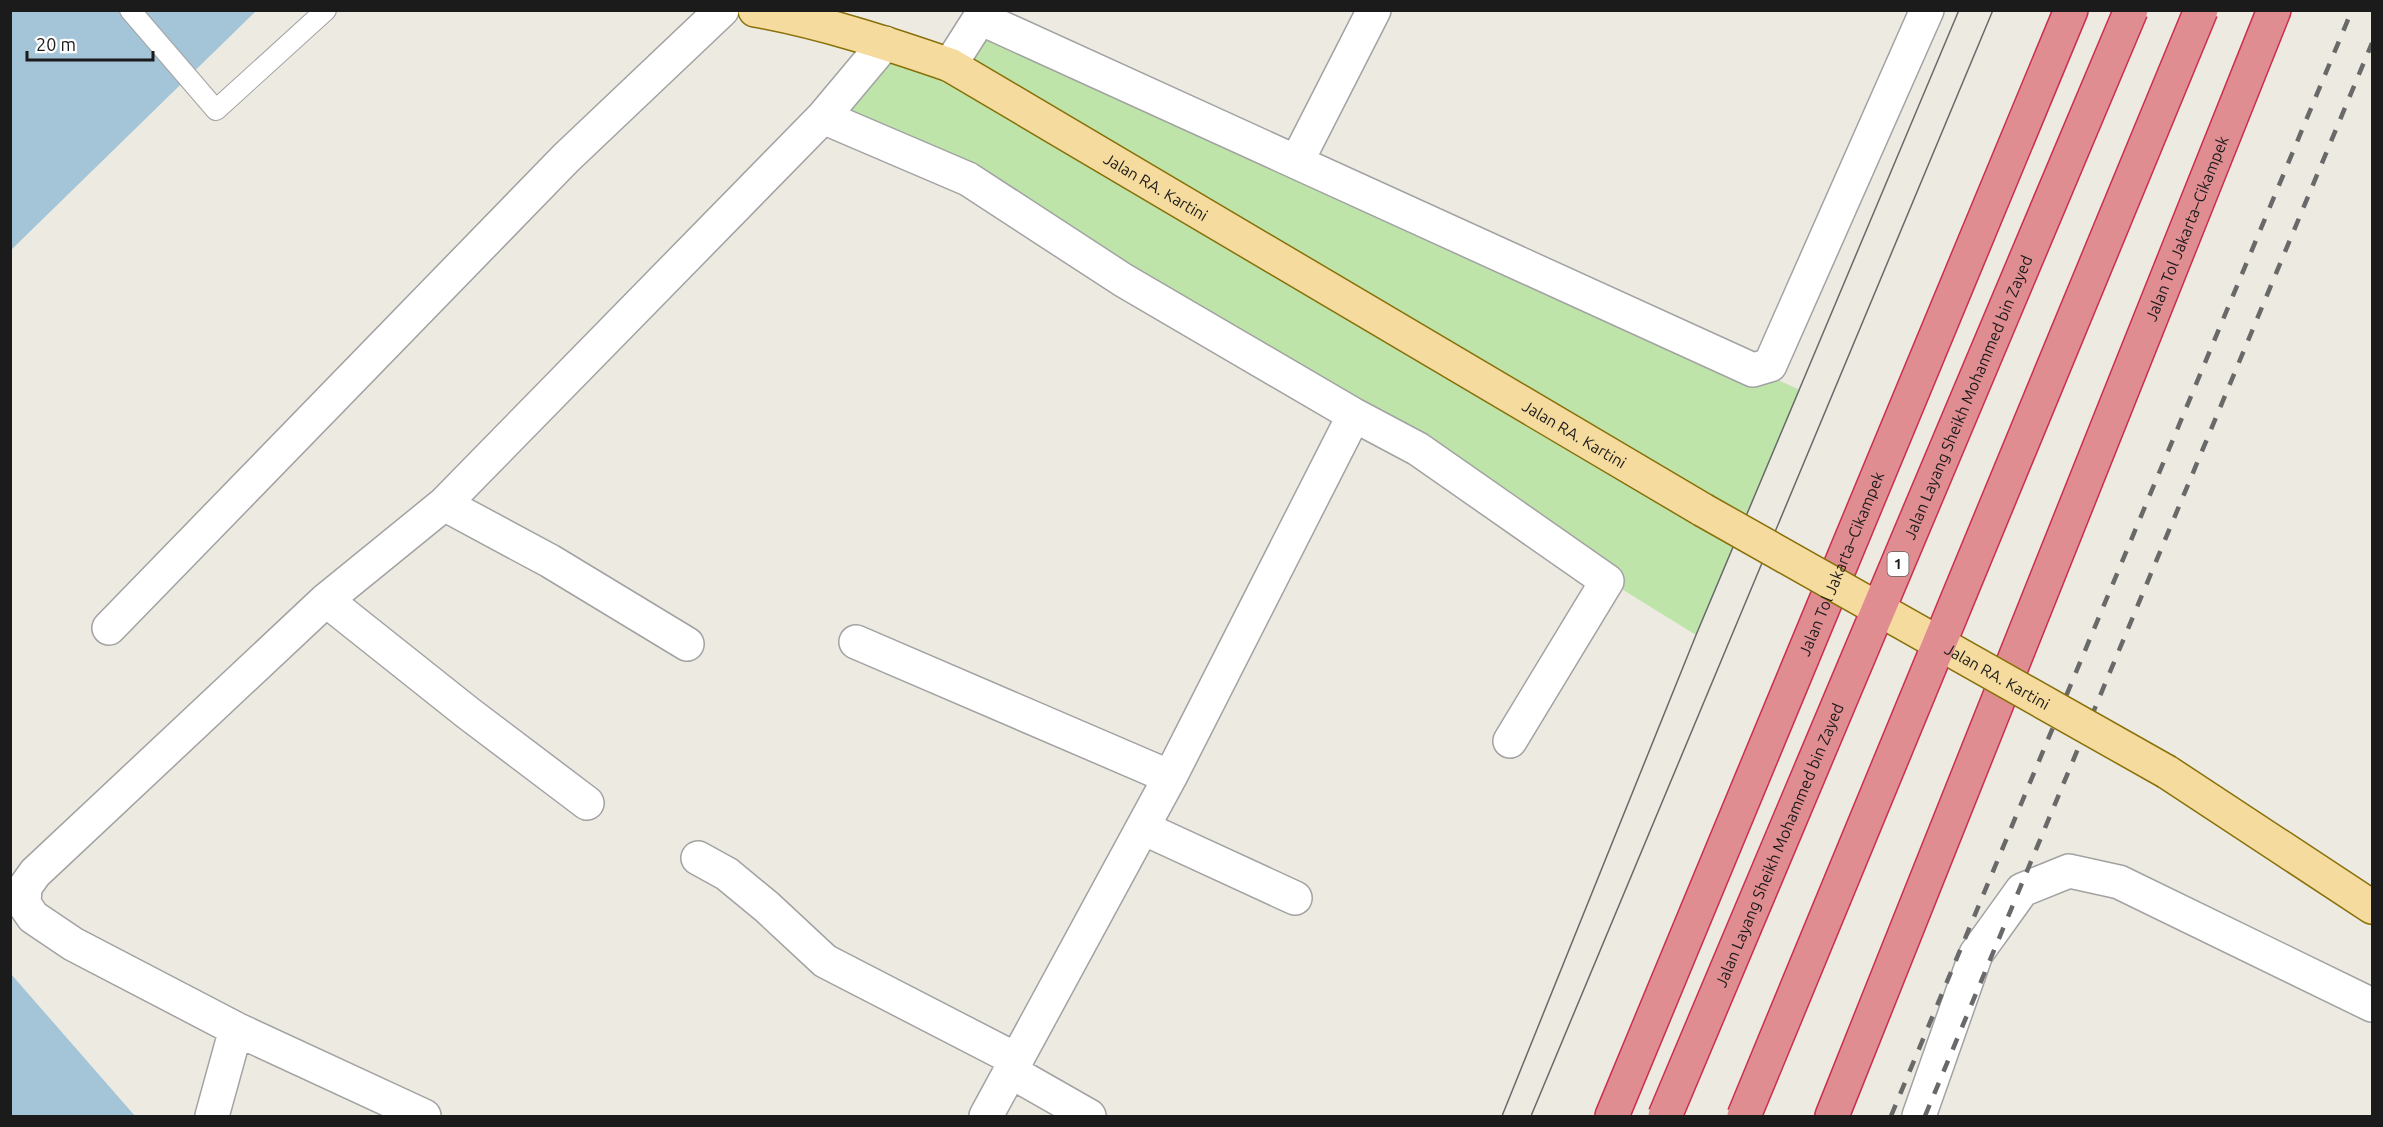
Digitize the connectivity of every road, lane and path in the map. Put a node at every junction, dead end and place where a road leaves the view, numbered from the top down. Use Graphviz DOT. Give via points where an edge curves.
graph roads {
  1 [pos="130,10"];
  2 [pos="326,10"];
  3 [pos="722,10"];
  4 [pos="755,10"];
  5 [pos="1374,10"];
  6 [pos="1927,10"];
  7 [pos="2071,10"];
  8 [pos="2131,10"];
  9 [pos="2201,10"];
  10 [pos="2274,10"];
  11 [pos="982,14"];
  12 [pos="885,42"];
  13 [pos="950,66"];
  14 [pos="823,117"];
  15 [pos="1297,161"];
  16 [pos="1354,415"];
  17 [pos="444,504"];
  18 [pos="326,600"];
  19 [pos="109,628"];
  20 [pos="856,642"];
  21 [pos="687,644"];
  22 [pos="1510,741"];
  23 [pos="1170,777"];
  24 [pos="587,803"];
  25 [pos="1143,828"];
  26 [pos="698,858"];
  27 [pos="1295,898"];
  28 [pos="2373,907"];
  29 [pos="2373,1005"];
  30 [pos="236,1029"];
  31 [pos="1014,1066"];
  32 [pos="212,1116"];
  33 [pos="424,1116"];
  34 [pos="986,1116"];
  35 [pos="1089,1116"];
  36 [pos="1612,1116"];
  37 [pos="1665,1116"];
  38 [pos="1744,1116"];
  39 [pos="1832,1116"];
  40 [pos="1919,1116"];
  1 -- 2 [label="lane" via="216,110"];
  3 -- 19 [label="street" via="566,158"];
  4 -- 12 [label="main road, Jalan RA. Kartini"];
  5 -- 15 [label="street"];
  6 -- 15 [label="street" via="1770,365 1753,370"];
  7 -- 36 [label="highway, Jalan Tol Jakarta–Cikampek"];
  8 -- 37 [label="highway, Jalan Layang Sheikh Mohammed bin Zayed / 1, bridge"];
  9 -- 38 [label="highway, bridge"];
  10 -- 39 [label="highway, Jalan Tol Jakarta–Cikampek"];
  11 -- 13 [label="street"];
  11 -- 15 [label="street"];
  12 -- 13 [label="main road, Jalan RA. Kartini"];
  12 -- 14 [label="street"];
  13 -- 28 [label="main road, Jalan RA. Kartini, bridge" via="1703,510 2167,772"];
  14 -- 16 [label="street" via="968,179 1123,280"];
  14 -- 17 [label="street"];
  16 -- 22 [label="street" via="1418,448 1607,580"];
  16 -- 23 [label="street"];
  17 -- 18 [label="street"];
  17 -- 21 [label="street" via="550,561"];
  18 -- 24 [label="street"];
  18 -- 30 [label="street" via="35,873 25,887 24,904 33,917 73,944"];
  20 -- 23 [label="street"];
  23 -- 25 [label="street"];
  25 -- 27 [label="street"];
  25 -- 31 [label="street"];
  26 -- 31 [label="street" via="727,874 825,961"];
  29 -- 40 [label="street" via="2119,882 2069,871 2022,890 1976,954"];
  30 -- 32 [label="street"];
  30 -- 33 [label="street"];
  31 -- 34 [label="street"];
  31 -- 35 [label="street"];
}
